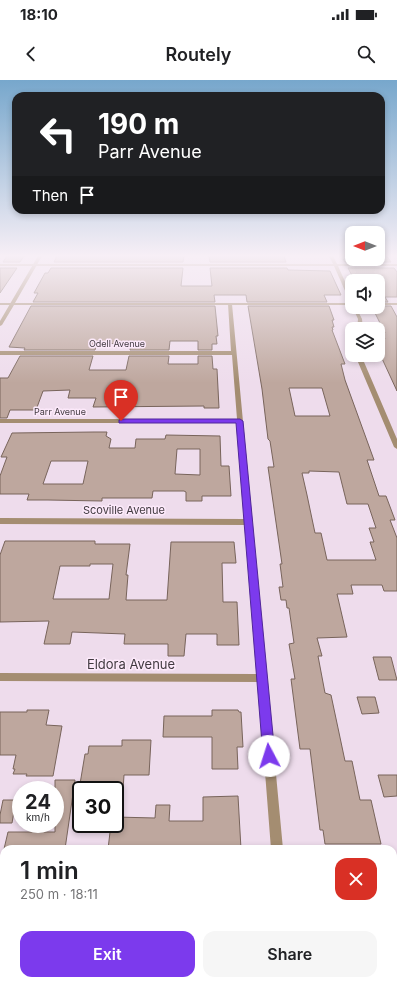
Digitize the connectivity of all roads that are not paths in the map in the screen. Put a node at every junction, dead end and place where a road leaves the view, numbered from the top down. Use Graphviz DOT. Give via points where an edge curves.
graph roads {
  1 [pos="15,298"];
  2 [pos="345,303"];
  3 [pos="0,304"];
  4 [pos="12,304"];
  5 [pos="230,304"];
  6 [pos="385,304"];
  7 [pos="397,304"];
  8 [pos="0,325"];
  9 [pos="0,353"];
  10 [pos="234,353"];
  11 [pos="361,362"];
  12 [pos="0,421"];
  13 [pos="240,421"];
  14 [pos="397,447"];
  15 [pos="0,521"];
  16 [pos="248,522"];
  17 [pos="0,678"];
  18 [pos="262,678"];
  19 [pos="277,845"];
  1 -- 4 [label="street"];
  2 -- 5 [label="street"];
  3 -- 4 [label="street"];
  4 -- 5 [label="street"];
  4 -- 8 [label="street"];
  5 -- 10 [label="street"];
  6 -- 7 [label="street"];
  9 -- 10 [label="street, Odell Avenue"];
  10 -- 13 [label="street"];
  11 -- 14 [label="street"];
  12 -- 13 [label="street, Parr Avenue"];
  13 -- 16 [label="street"];
  15 -- 16 [label="street, Scoville Avenue"];
  16 -- 18 [label="street"];
  17 -- 18 [label="street, Eldora Avenue"];
  18 -- 19 [label="street"];
}
